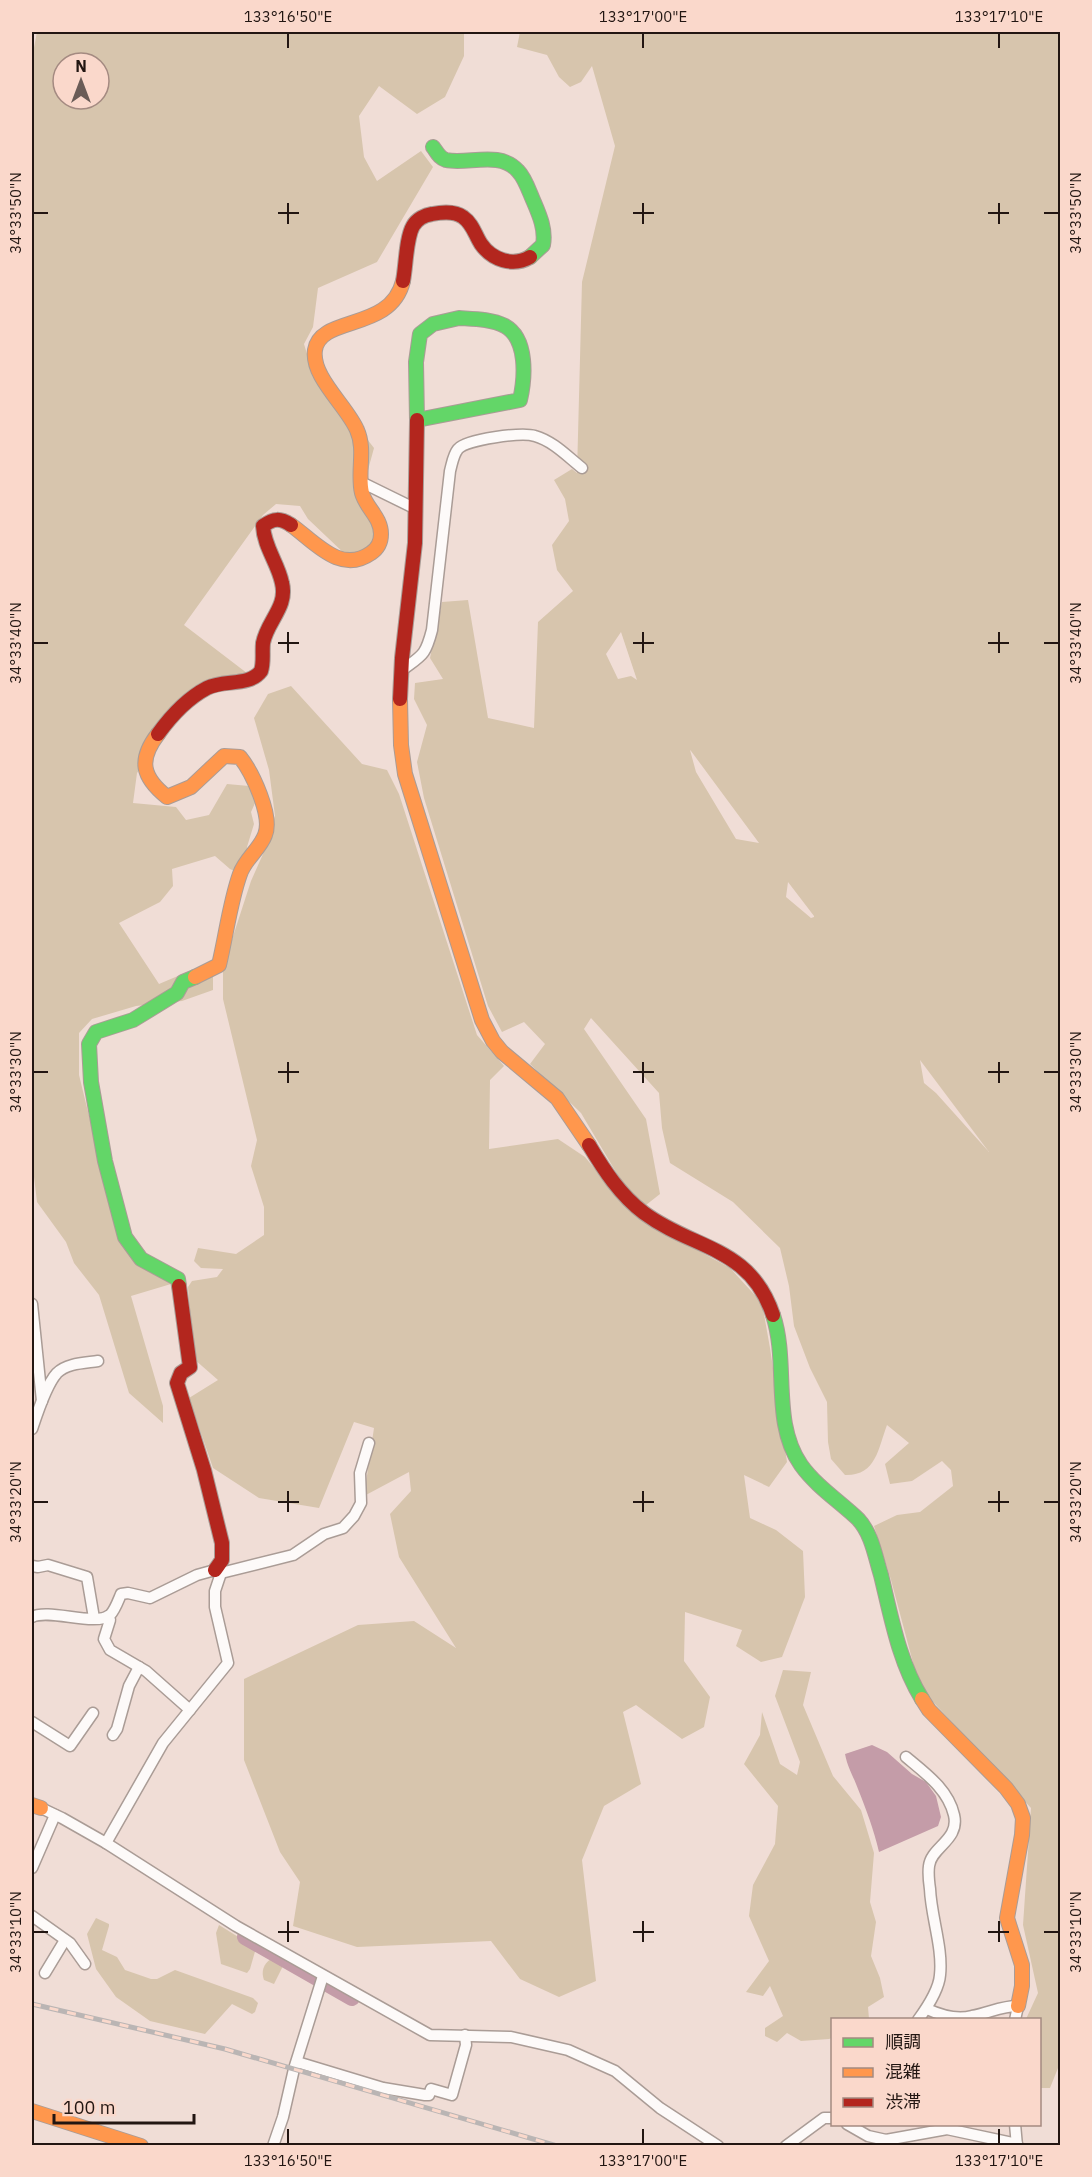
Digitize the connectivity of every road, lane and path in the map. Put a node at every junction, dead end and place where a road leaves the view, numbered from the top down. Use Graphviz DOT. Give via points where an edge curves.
graph roads {
  1 [pos="433,147"];
  2 [pos="417,420"];
  3 [pos="582,468"];
  4 [pos="361,482"];
  5 [pos="416,509"];
  6 [pos="401,671"];
  7 [pos="32,1304"];
  8 [pos="98,1361"];
  9 [pos="42,1401"];
  10 [pos="32,1430"];
  11 [pos="369,1443"];
  12 [pos="32,1566"];
  13 [pos="218,1571"];
  14 [pos="108,1616"];
  15 [pos="32,1617"];
  16 [pos="94,1618"];
  17 [pos="139,1667"];
  18 [pos="190,1710"];
  19 [pos="93,1713"];
  20 [pos="32,1722"];
  21 [pos="112,1735"];
  22 [pos="906,1757"];
  23 [pos="36,1807"];
  24 [pos="55,1815"];
  25 [pos="105,1843"];
  26 [pos="32,1868"];
  27 [pos="32,1916"];
  28 [pos="65,1940"];
  29 [pos="85,1964"];
  30 [pos="45,1973"];
  31 [pos="321,1980"];
  32 [pos="927,2008"];
  33 [pos="1016,2013"];
  34 [pos="919,2018"];
  35 [pos="465,2035"];
  36 [pos="297,2062"];
  37 [pos="32,2111"];
  38 [pos="831,2118"];
  39 [pos="850,2126"];
  40 [pos="1015,2126"];
  41 [pos="141,2145"];
  42 [pos="273,2145"];
  43 [pos="718,2145"];
  44 [pos="786,2145"];
  45 [pos="1017,2145"];
  1 -- 4 [label="street" via="447,160 501,160 514,166 544,229 544,244 525,261 506,261 485,249 464,216 451,211 429,214 412,227 402,286 393,303 378,315 330,329 320,339 315,347 316,362 359,433"];
  2 -- 2 [label="street" via="520,400 524,385 521,355 508,328 484,320 459,318 440,320 419,335"];
  2 -- 5 [label="street"];
  3 -- 6 [label="street" via="535,436 496,438 459,447 450,471 428,645"];
  4 -- 5 [label="street"];
  4 -- 13 [label="street" via="364,501 380,525 377,549 364,558 340,558 283,520 271,520 263,526 263,541 282,579 284,600 263,642 262,671 252,679 211,686 196,694 151,743 145,759 146,772 167,797 190,788 224,756 240,757 258,788 266,834 240,872 219,965 183,982 177,993 133,1020 96,1032 89,1044 91,1082 105,1161 125,1237 141,1258 178,1280 190,1367 181,1373 177,1383 222,1543"];
  5 -- 6 [label="street"];
  6 -- 33 [label="street" via="399,746 405,774 482,1020 494,1042 555,1096 620,1191 645,1214 704,1243 741,1266 758,1282 771,1304 777,1328 786,1428 795,1457 808,1475 861,1522 871,1541 906,1666 919,1696 1018,1804 1023,1818 1022,1835 1007,1918 1022,1965"];
  7 -- 9 [label="street"];
  8 -- 9 [label="street" via="58,1372"];
  9 -- 10 [label="street"];
  11 -- 13 [label="street" via="360,1473 361,1503 343,1528 324,1534 293,1555"];
  12 -- 16 [label="street" via="48,1565 87,1576"];
  13 -- 14 [label="street" via="197,1575 150,1598 121,1594"];
  13 -- 18 [label="street" via="215,1607 228,1663"];
  14 -- 16 [label="street"];
  14 -- 17 [label="street" via="104,1639 110,1650"];
  15 -- 16 [label="street" via="47,1614"];
  17 -- 18 [label="street"];
  17 -- 21 [label="street"];
  18 -- 25 [label="street" via="163,1743"];
  19 -- 20 [label="street" via="70,1746"];
  22 -- 32 [label="street" via="939,1785 956,1825 929,1865 940,1976"];
  23 -- 24 [label="street"];
  24 -- 25 [label="street"];
  24 -- 26 [label="street"];
  25 -- 31 [label="street"];
  27 -- 28 [label="street"];
  28 -- 29 [label="street"];
  28 -- 30 [label="street"];
  31 -- 35 [label="street" via="430,2035"];
  31 -- 36 [label="street"];
  32 -- 33 [label="street" via="941,2015 970,2017 1005,2006"];
  32 -- 34 [label="street"];
  35 -- 36 [label="street" via="466,2045 452,2095 431,2089 425,2095 383,2088"];
  35 -- 43 [label="street" via="511,2037 592,2059 615,2071 660,2108"];
  36 -- 42 [label="street"];
  37 -- 41 [label="street"];
  38 -- 44 [label="street" via="824,2118"];
  39 -- 45 [label="street" via="886,2140 946,2129"];
  40 -- 45 [label="street"];
}
